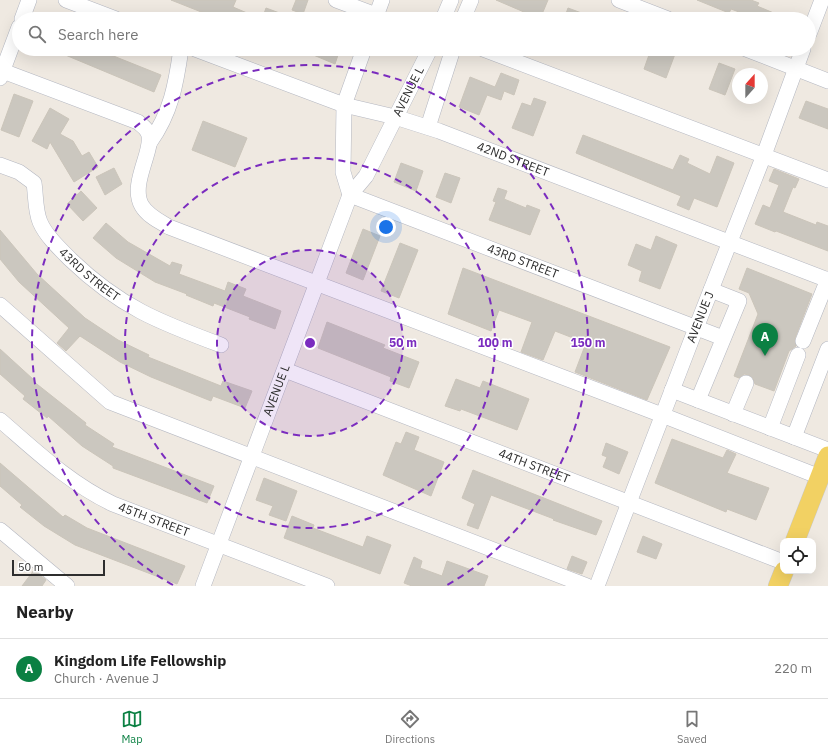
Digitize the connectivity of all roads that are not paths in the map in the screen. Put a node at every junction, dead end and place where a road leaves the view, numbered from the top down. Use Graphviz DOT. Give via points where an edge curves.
graph roads {
  1 [pos="29,0"];
  2 [pos="66,0"];
  3 [pos="336,0"];
  4 [pos="382,0"];
  5 [pos="451,0"];
  6 [pos="471,0"];
  7 [pos="619,0"];
  8 [pos="822,0"];
  9 [pos="25,12"];
  10 [pos="98,12"];
  11 [pos="364,12"];
  12 [pos="378,12"];
  13 [pos="446,12"];
  14 [pos="466,12"];
  15 [pos="650,12"];
  16 [pos="816,16"];
  17 [pos="12,45"];
  18 [pos="180,56"];
  19 [pos="214,56"];
  20 [pos="362,56"];
  21 [pos="426,56"];
  22 [pos="451,56"];
  23 [pos="502,56"];
  24 [pos="764,56"];
  25 [pos="800,56"];
  26 [pos="796,68"];
  27 [pos="1,73"];
  28 [pos="828,81"];
  29 [pos="344,105"];
  30 [pos="396,117"];
  31 [pos="428,127"];
  32 [pos="150,142"];
  33 [pos="764,155"];
  34 [pos="0,165"];
  35 [pos="828,180"];
  36 [pos="350,195"];
  37 [pos="729,242"];
  38 [pos="828,279"];
  39 [pos="318,284"];
  40 [pos="711,290"];
  41 [pos="0,305"];
  42 [pos="696,328"];
  43 [pos="723,338"];
  44 [pos="221,345"];
  45 [pos="828,349"];
  46 [pos="285,370"];
  47 [pos="746,383"];
  48 [pos="672,390"];
  49 [pos="698,400"];
  50 [pos="734,414"];
  51 [pos="662,415"];
  52 [pos="0,420"];
  53 [pos="770,428"];
  54 [pos="794,437"];
  55 [pos="828,450"];
  56 [pos="828,456"];
  57 [pos="252,458"];
  58 [pos="820,477"];
  59 [pos="629,502"];
  60 [pos="0,530"];
  61 [pos="796,538"];
  62 [pos="219,544"];
  63 [pos="780,561"];
  64 [pos="783,574"];
  65 [pos="67,586"];
  66 [pos="203,586"];
  67 [pos="327,586"];
  68 [pos="587,586"];
  69 [pos="597,586"];
  70 [pos="778,586"];
  1 -- 9 [label="street"];
  2 -- 10 [label="street"];
  3 -- 11 [label="street"];
  4 -- 12 [label="street"];
  5 -- 13 [label="street"];
  6 -- 14 [label="street"];
  7 -- 15 [label="street"];
  8 -- 16 [label="street"];
  17 -- 27 [label="street"];
  18 -- 32 [label="street" via="168,110"];
  19 -- 29 [label="street, 42ND STREET"];
  20 -- 29 [label="street"];
  21 -- 30 [label="street, AVENUE L"];
  22 -- 31 [label="street"];
  23 -- 33 [label="street"];
  24 -- 26 [label="street"];
  25 -- 26 [label="street, AVENUE J"];
  26 -- 28 [label="street"];
  26 -- 33 [label="street, AVENUE J"];
  27 -- 32 [label="street" via="138,122 148,132"];
  29 -- 30 [label="street, 42ND STREET"];
  29 -- 36 [label="street" via="343,172"];
  30 -- 31 [label="street, 42ND STREET"];
  30 -- 36 [label="street, AVENUE L" via="366,176"];
  31 -- 37 [label="street, 42ND STREET"];
  32 -- 39 [label="street" via="139,176 138,193 142,206 151,216 169,227"];
  33 -- 35 [label="street"];
  33 -- 37 [label="street, AVENUE J"];
  34 -- 44 [label="street, 43RD STREET" via="19,172 34,183 37,211 45,232 91,279 111,295 147,316"];
  36 -- 39 [label="street, AVENUE L"];
  36 -- 42 [label="street, 43RD STREET"];
  37 -- 38 [label="street, 42ND STREET"];
  37 -- 40 [label="street, AVENUE J"];
  38 -- 53 [label="street"];
  39 -- 46 [label="street, AVENUE L"];
  39 -- 51 [label="street"];
  40 -- 42 [label="street, AVENUE J"];
  40 -- 43 [label="street" via="739,301"];
  41 -- 57 [label="street" via="110,402"];
  42 -- 43 [label="street, 43RD STREET"];
  42 -- 48 [label="street, AVENUE J"];
  43 -- 49 [label="street"];
  45 -- 54 [label="street"];
  46 -- 57 [label="street, AVENUE L"];
  46 -- 59 [label="street, 44TH STREET"];
  47 -- 50 [label="street"];
  48 -- 49 [label="street"];
  48 -- 51 [label="street, AVENUE J"];
  49 -- 50 [label="street"];
  50 -- 53 [label="street"];
  51 -- 58 [label="street"];
  51 -- 59 [label="street, AVENUE J"];
  52 -- 62 [label="street, 45TH STREET" via="62,474 93,494"];
  53 -- 54 [label="street"];
  54 -- 55 [label="street"];
  56 -- 58 [label="main road"];
  57 -- 62 [label="street, AVENUE L"];
  57 -- 68 [label="street"];
  58 -- 61 [label="main road"];
  59 -- 63 [label="street, 44TH STREET"];
  59 -- 69 [label="street, AVENUE J"];
  60 -- 65 [label="street"];
  62 -- 66 [label="street, AVENUE L"];
  62 -- 67 [label="street, 45TH STREET"];
  64 -- 70 [label="main road"];
}
